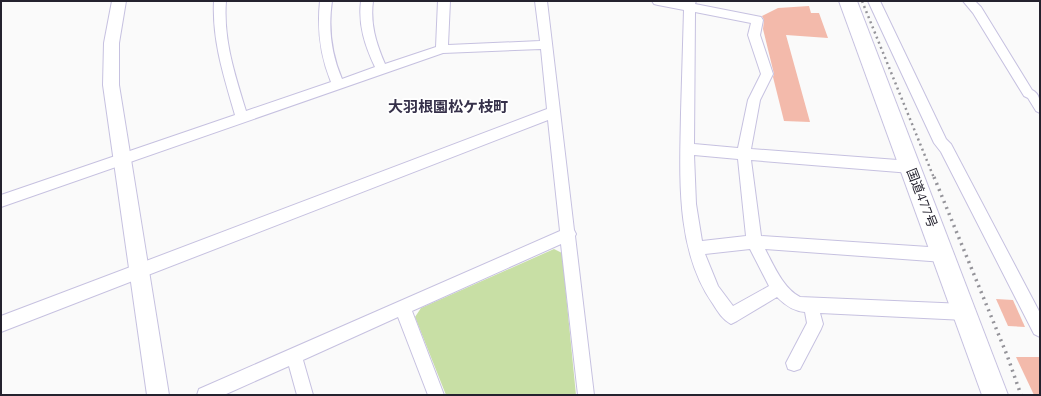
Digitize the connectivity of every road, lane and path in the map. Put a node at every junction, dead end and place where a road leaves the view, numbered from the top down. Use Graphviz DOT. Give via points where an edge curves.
graph roads {
  1 [pos="119,1"];
  2 [pos="220,1"];
  3 [pos="326,1"];
  4 [pos="367,1"];
  5 [pos="444,1"];
  6 [pos="541,1"];
  7 [pos="658,1"];
  8 [pos="848,1"];
  9 [pos="874,1"];
  10 [pos="970,1"];
  11 [pos="690,4"];
  12 [pos="547,45"];
  13 [pos="442,49"];
  14 [pos="382,70"];
  15 [pos="338,85"];
  16 [pos="1040,108"];
  17 [pos="554,112"];
  18 [pos="242,118"];
  19 [pos="687,149"];
  20 [pos="744,155"];
  21 [pos="122,160"];
  22 [pos="911,167"];
  23 [pos="1,201"];
  24 [pos="569,234"];
  25 [pos="754,242"];
  26 [pos="696,248"];
  27 [pos="944,255"];
  28 [pos="139,271"];
  29 [pos="779,288"];
  30 [pos="811,304"];
  31 [pos="402,307"];
  32 [pos="965,312"];
  33 [pos="1,324"];
  34 [pos="1040,329"];
  35 [pos="294,356"];
  36 [pos="794,363"];
  37 [pos="158,395"];
  38 [pos="205,395"];
  39 [pos="305,395"];
  40 [pos="436,395"];
  41 [pos="586,395"];
  42 [pos="995,395"];
  1 -- 21 [label="street" via="109,60"];
  2 -- 18 [label="street" via="220,38"];
  3 -- 15 [label="street" via="324,45"];
  4 -- 14 [label="street" via="369,39"];
  5 -- 13 [label="street"];
  6 -- 12 [label="street"];
  7 -- 11 [label="street"];
  8 -- 22 [label="highway, 国道477号"];
  9 -- 34 [label="street" via="941,143 946,148"];
  10 -- 16 [label="street"];
  11 -- 19 [label="street"];
  11 -- 20 [label="street" via="757,20 754,35 767,74 754,100"];
  12 -- 13 [label="street"];
  12 -- 17 [label="street"];
  13 -- 14 [label="street"];
  14 -- 15 [label="street"];
  15 -- 18 [label="street"];
  17 -- 24 [label="street"];
  17 -- 28 [label="street"];
  18 -- 21 [label="street"];
  19 -- 20 [label="street"];
  19 -- 26 [label="street" via="687,178"];
  20 -- 22 [label="street"];
  20 -- 25 [label="street"];
  21 -- 23 [label="street"];
  21 -- 28 [label="street"];
  22 -- 27 [label="highway, 国道477号"];
  24 -- 31 [label="street"];
  24 -- 41 [label="street"];
  25 -- 26 [label="street"];
  25 -- 27 [label="street"];
  25 -- 29 [label="street"];
  26 -- 29 [label="street" via="711,288 731,316"];
  27 -- 32 [label="highway, 国道477号"];
  28 -- 33 [label="street"];
  28 -- 37 [label="street"];
  29 -- 30 [label="street" via="789,299 799,304"];
  30 -- 32 [label="street"];
  30 -- 36 [label="street" via="815,324"];
  31 -- 35 [label="street"];
  31 -- 40 [label="street"];
  32 -- 42 [label="highway, 国道477号"];
  35 -- 38 [label="street"];
  35 -- 39 [label="street"];
}
